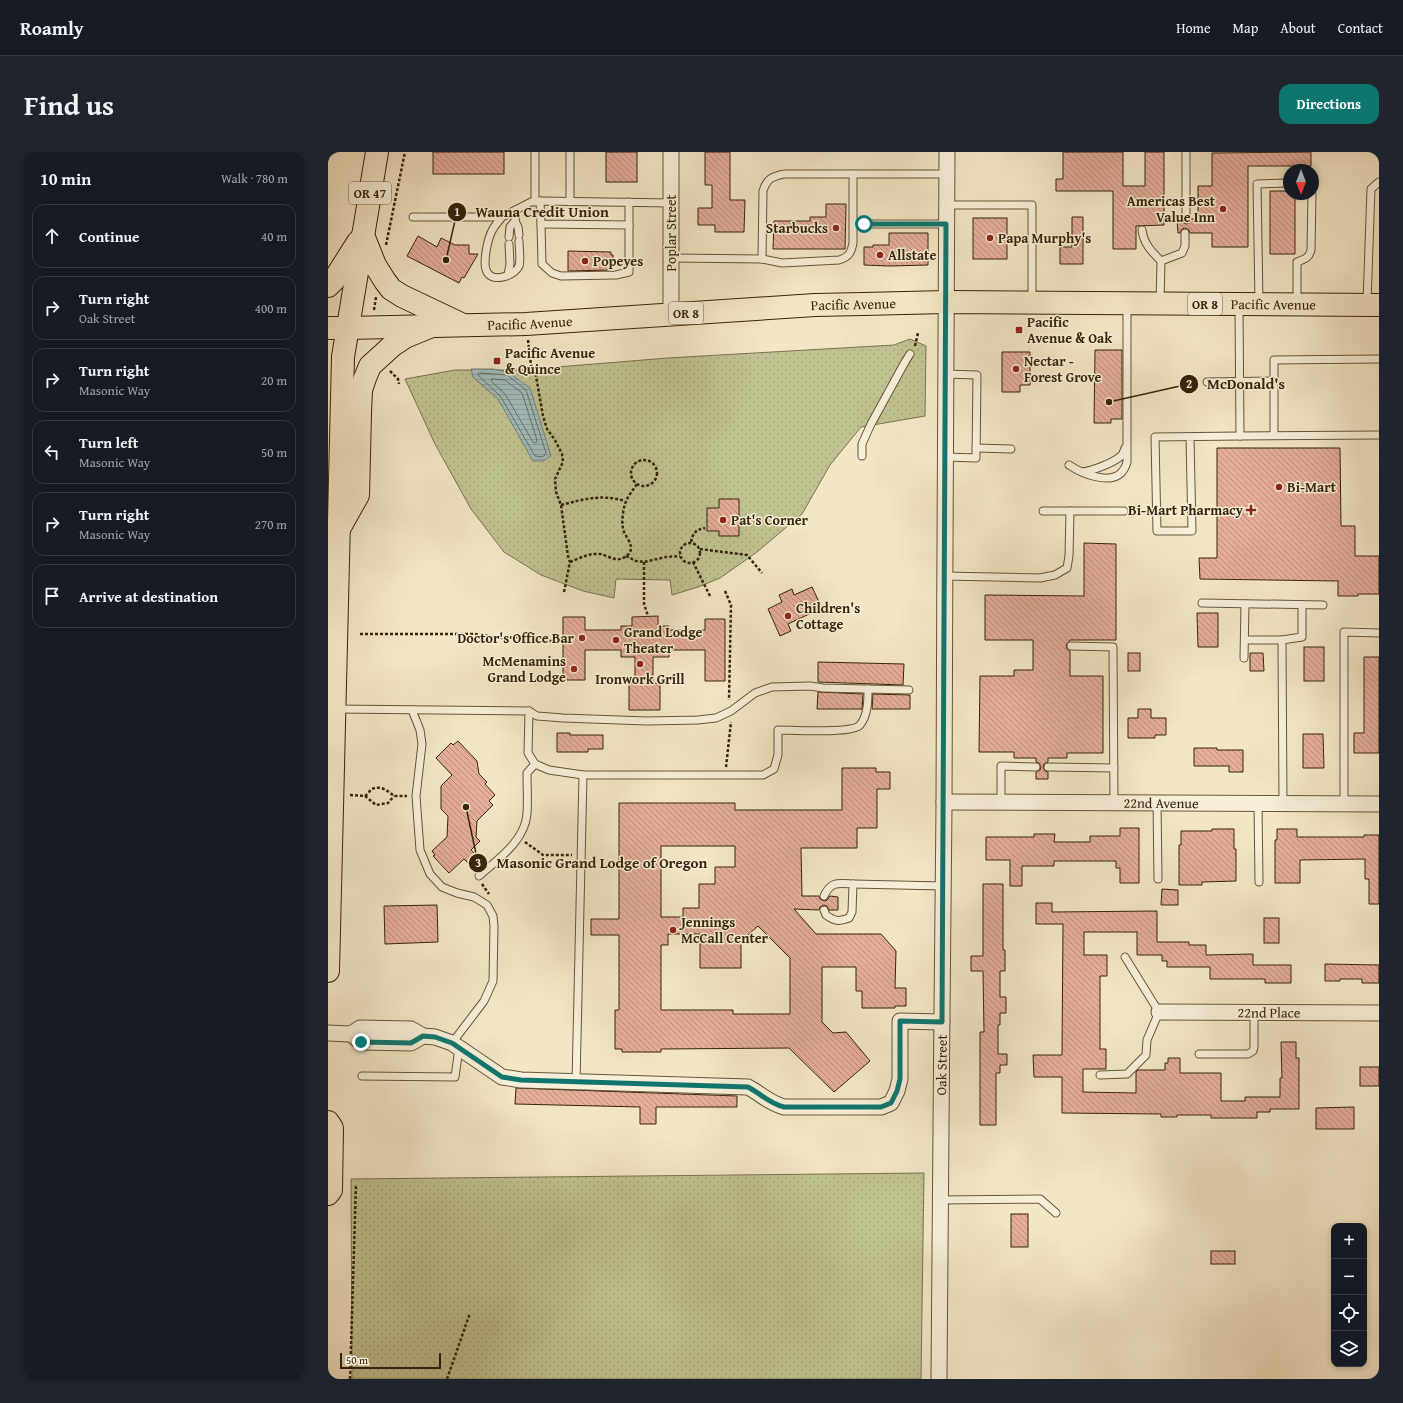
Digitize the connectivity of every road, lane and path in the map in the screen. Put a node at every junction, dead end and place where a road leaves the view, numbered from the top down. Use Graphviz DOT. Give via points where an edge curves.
graph roads {
  1 [pos="377,152"];
  2 [pos="405,152"];
  3 [pos="536,152"];
  4 [pos="570,152"];
  5 [pos="671,152"];
  6 [pos="947,152"];
  7 [pos="1186,152"];
  8 [pos="853,174"];
  9 [pos="947,174"];
  10 [pos="1379,182"];
  11 [pos="1283,183"];
  12 [pos="1312,200"];
  13 [pos="538,201"];
  14 [pos="570,202"];
  15 [pos="629,202"];
  16 [pos="671,203"];
  17 [pos="946,205"];
  18 [pos="516,210"];
  19 [pos="413,217"];
  20 [pos="502,217"];
  21 [pos="1186,219"];
  22 [pos="516,221"];
  23 [pos="541,224"];
  24 [pos="864,224"];
  25 [pos="946,224"];
  26 [pos="629,225"];
  27 [pos="1142,230"];
  28 [pos="1185,233"];
  29 [pos="363,234"];
  30 [pos="385,248"];
  31 [pos="671,258"];
  32 [pos="762,259"];
  33 [pos="1161,260"];
  34 [pos="508,275"];
  35 [pos="328,286"];
  36 [pos="946,302"];
  37 [pos="1032,303"];
  38 [pos="1127,304"];
  39 [pos="1160,304"];
  40 [pos="1249,304"];
  41 [pos="1297,305"];
  42 [pos="1373,305"];
  43 [pos="671,314"];
  44 [pos="526,324"];
  45 [pos="463,325"];
  46 [pos="432,326"];
  47 [pos="338,328"];
  48 [pos="910,354"];
  49 [pos="1379,360"];
  50 [pos="387,368"];
  51 [pos="946,374"];
  52 [pos="1274,380"];
  53 [pos="1239,381"];
  54 [pos="1207,382"];
  55 [pos="399,384"];
  56 [pos="328,394"];
  57 [pos="341,418"];
  58 [pos="1379,435"];
  59 [pos="1240,436"];
  60 [pos="1274,436"];
  61 [pos="1190,437"];
  62 [pos="1127,442"];
  63 [pos="976,448"];
  64 [pos="1011,449"];
  65 [pos="862,456"];
  66 [pos="945,457"];
  67 [pos="1069,465"];
  68 [pos="1080,472"];
  69 [pos="637,484"];
  70 [pos="625,501"];
  71 [pos="561,504"];
  72 [pos="1043,512"];
  73 [pos="1070,512"];
  74 [pos="1124,512"];
  75 [pos="705,528"];
  76 [pos="336,537"];
  77 [pos="691,542"];
  78 [pos="700,549"];
  79 [pos="626,556"];
  80 [pos="680,556"];
  81 [pos="570,562"];
  82 [pos="644,562"];
  83 [pos="693,562"];
  84 [pos="762,573"];
  85 [pos="944,576"];
  86 [pos="725,591"];
  87 [pos="564,592"];
  88 [pos="710,596"];
  89 [pos="1202,603"];
  90 [pos="1245,604"];
  91 [pos="1302,605"];
  92 [pos="1323,605"];
  93 [pos="648,616"];
  94 [pos="1379,633"];
  95 [pos="360,634"];
  96 [pos="1244,640"];
  97 [pos="1282,640"];
  98 [pos="563,641"];
  99 [pos="1071,646"];
  100 [pos="1244,658"];
  101 [pos="868,689"];
  102 [pos="909,690"];
  103 [pos="334,709"];
  104 [pos="412,710"];
  105 [pos="528,711"];
  106 [pos="731,711"];
  107 [pos="535,764"];
  108 [pos="1036,767"];
  109 [pos="1048,767"];
  110 [pos="1114,768"];
  111 [pos="583,774"];
  112 [pos="726,775"];
  113 [pos="332,795"];
  114 [pos="365,796"];
  115 [pos="394,796"];
  116 [pos="416,796"];
  117 [pos="944,802"];
  118 [pos="1001,802"];
  119 [pos="1114,803"];
  120 [pos="1157,803"];
  121 [pos="1258,803"];
  122 [pos="1283,803"];
  123 [pos="1344,804"];
  124 [pos="1379,804"];
  125 [pos="518,837"];
  126 [pos="581,855"];
  127 [pos="479,876"];
  128 [pos="1158,879"];
  129 [pos="1259,882"];
  130 [pos="853,884"];
  131 [pos="943,886"];
  132 [pos="824,896"];
  133 [pos="824,910"];
  134 [pos="1125,957"];
  135 [pos="328,971"];
  136 [pos="1159,1012"];
  137 [pos="1254,1012"];
  138 [pos="1379,1013"];
  139 [pos="942,1022"];
  140 [pos="328,1033"];
  141 [pos="455,1046"];
  142 [pos="1199,1054"];
  143 [pos="1100,1075"];
  144 [pos="362,1076"];
  145 [pos="576,1082"];
  146 [pos="328,1122"];
  147 [pos="356,1184"];
  148 [pos="328,1194"];
  149 [pos="939,1200"];
  150 [pos="1056,1213"];
  151 [pos="470,1313"];
  152 [pos="350,1379"];
  153 [pos="447,1379"];
  154 [pos="939,1379"];
  1 -- 29 [label="main road, OR 47"];
  2 -- 30 [label="path"];
  3 -- 13 [label="lane"];
  4 -- 14 [label="lane"];
  5 -- 16 [label="street, Poplar Street"];
  6 -- 9 [label="street, Oak Street"];
  7 -- 21 [label="lane"];
  8 -- 9 [label="lane"];
  8 -- 32 [label="lane" via="784,174 770,178 763,191"];
  8 -- 32 [label="lane" via="853,243 852,251 847,257 839,260 782,263"];
  9 -- 17 [label="street, Oak Street"];
  10 -- 42 [label="lane" via="1371,189"];
  11 -- 40 [label="lane" via="1257,184"];
  12 -- 41 [label="lane" via="1311,250 1310,256 1297,262"];
  13 -- 14 [label="lane"];
  13 -- 18 [label="lane"];
  13 -- 23 [label="lane"];
  14 -- 15 [label="lane"];
  15 -- 16 [label="lane"];
  15 -- 26 [label="lane"];
  16 -- 31 [label="street, Poplar Street"];
  17 -- 25 [label="street, Oak Street"];
  17 -- 37 [label="lane" via="1032,205"];
  18 -- 20 [label="lane"];
  18 -- 22 [label="lane"];
  19 -- 20 [label="lane"];
  20 -- 34 [label="lane" via="492,230 485,262 488,274 493,277"];
  22 -- 34 [label="lane" via="510,227"];
  22 -- 34 [label="lane" via="519,265"];
  23 -- 26 [label="lane"];
  23 -- 26 [label="lane" via="542,264 552,273 561,276 616,275 629,272"];
  24 -- 25 [label="lane"];
  25 -- 36 [label="street, Oak Street"];
  27 -- 33 [label="lane" via="1148,248"];
  28 -- 33 [label="lane" via="1182,253"];
  29 -- 35 [label="main road"];
  29 -- 45 [label="main road" via="376,265 391,289"];
  29 -- 47 [label="main road, OR 47"];
  31 -- 32 [label="lane"];
  31 -- 43 [label="street, Poplar Street"];
  33 -- 39 [label="lane"];
  36 -- 37 [label="main road, Pacific Avenue / OR 8"];
  36 -- 43 [label="main road, Pacific Avenue / OR 8" via="827,305"];
  36 -- 51 [label="street, Oak Street"];
  37 -- 38 [label="main road, Pacific Avenue / OR 8"];
  38 -- 39 [label="main road, Pacific Avenue / OR 8"];
  38 -- 62 [label="lane"];
  39 -- 40 [label="main road, Pacific Avenue / OR 8"];
  40 -- 41 [label="main road, Pacific Avenue / OR 8"];
  40 -- 53 [label="lane"];
  41 -- 42 [label="main road, Pacific Avenue / OR 8"];
  43 -- 44 [label="main road, Pacific Avenue / OR 8"];
  44 -- 45 [label="main road, Pacific Avenue / OR 8"];
  44 -- 71 [label="path" via="531,365 536,376 543,416 562,454 563,462 555,479 556,492"];
  45 -- 46 [label="main road, Pacific Avenue / OR 8"];
  46 -- 47 [label="main road, Pacific Avenue / OR 8"];
  46 -- 76 [label="main road" via="405,337 370,366 361,390 358,495"];
  47 -- 57 [label="main road, OR 47" via="343,357"];
  48 -- 65 [label="lane" via="871,424 862,444"];
  49 -- 52 [label="lane" via="1274,360"];
  50 -- 55 [label="path" via="398,379"];
  51 -- 63 [label="lane" via="977,375"];
  51 -- 66 [label="street, Oak Street"];
  52 -- 53 [label="lane"];
  52 -- 60 [label="lane"];
  53 -- 54 [label="lane"];
  53 -- 59 [label="lane"];
  56 -- 57 [label="main road"];
  57 -- 76 [label="main road, OR 47"];
  58 -- 60 [label="lane"];
  59 -- 60 [label="lane"];
  59 -- 61 [label="lane"];
  61 -- 61 [label="lane" via="1155,438 1157,531 1192,531"];
  62 -- 68 [label="lane" via="1122,456 1089,471"];
  62 -- 68 [label="lane" via="1127,462 1121,473 1101,478"];
  63 -- 64 [label="lane"];
  63 -- 66 [label="lane" via="976,458"];
  66 -- 85 [label="street, Oak Street"];
  67 -- 68 [label="lane"];
  69 -- 69 [label="path" via="647,486 655,480 657,470 652,462 642,460 633,466 631,475"];
  69 -- 70 [label="path"];
  70 -- 71 [label="path" via="618,498 589,497"];
  70 -- 79 [label="path" via="622,522 624,533 631,545"];
  71 -- 81 [label="path"];
  72 -- 73 [label="lane"];
  73 -- 74 [label="lane"];
  73 -- 85 [label="lane" via="1068,562 1066,568 1055,575 1040,578"];
  75 -- 77 [label="path" via="693,534"];
  76 -- 103 [label="main road, OR 47"];
  77 -- 78 [label="path"];
  77 -- 80 [label="path" via="684,544"];
  78 -- 83 [label="path" via="699,558"];
  78 -- 84 [label="path" via="747,555"];
  79 -- 81 [label="path" via="618,559 601,554 589,554"];
  79 -- 82 [label="path"];
  80 -- 82 [label="path"];
  80 -- 83 [label="path" via="685,562"];
  81 -- 87 [label="path"];
  82 -- 93 [label="path" via="644,604"];
  83 -- 88 [label="path"];
  85 -- 117 [label="street, Oak Street"];
  86 -- 106 [label="path" via="731,604"];
  89 -- 90 [label="lane"];
  90 -- 91 [label="lane"];
  90 -- 96 [label="lane"];
  91 -- 92 [label="lane"];
  91 -- 97 [label="lane" via="1302,637"];
  94 -- 123 [label="lane" via="1344,632"];
  95 -- 98 [label="path" via="475,634"];
  96 -- 97 [label="lane"];
  96 -- 100 [label="lane"];
  97 -- 122 [label="lane"];
  99 -- 110 [label="lane" via="1113,647"];
  101 -- 102 [label="lane"];
  101 -- 106 [label="lane" via="772,687 755,693"];
  101 -- 112 [label="lane" via="866,715 859,726 847,730 778,730 778,755 774,769 763,774"];
  103 -- 104 [label="lane"];
  103 -- 113 [label="main road, OR 47"];
  104 -- 105 [label="lane"];
  104 -- 116 [label="lane" via="420,730 422,744"];
  105 -- 106 [label="lane" via="537,716 647,721 716,718"];
  105 -- 107 [label="lane" via="528,752"];
  106 -- 112 [label="path"];
  107 -- 111 [label="lane" via="549,770"];
  107 -- 125 [label="lane" via="527,773 527,815"];
  108 -- 118 [label="lane" via="1001,766"];
  109 -- 110 [label="lane"];
  110 -- 119 [label="lane"];
  111 -- 112 [label="lane"];
  111 -- 126 [label="lane"];
  113 -- 114 [label="path"];
  113 -- 135 [label="main road, OR 47"];
  114 -- 115 [label="path" via="371,789 378,788 387,790"];
  114 -- 115 [label="path" via="376,805 388,804"];
  115 -- 116 [label="path"];
  116 -- 141 [label="lane" via="420,850 430,874 442,887 474,897 487,905 493,916 493,981 484,1001"];
  117 -- 118 [label="street, 22nd Avenue"];
  117 -- 131 [label="street, Oak Street"];
  118 -- 119 [label="street, 22nd Avenue"];
  119 -- 120 [label="street, 22nd Avenue"];
  120 -- 121 [label="street, 22nd Avenue"];
  120 -- 128 [label="lane"];
  121 -- 122 [label="street, 22nd Avenue"];
  121 -- 129 [label="lane"];
  122 -- 123 [label="street, 22nd Avenue"];
  123 -- 124 [label="street, 22nd Avenue"];
  125 -- 126 [label="path" via="543,855"];
  125 -- 127 [label="lane" via="508,850"];
  126 -- 145 [label="lane"];
  130 -- 131 [label="lane"];
  130 -- 132 [label="lane" via="835,883 828,888"];
  130 -- 133 [label="lane" via="852,912 849,918 833,920"];
  131 -- 139 [label="street, Oak Street"];
  134 -- 136 [label="lane"];
  136 -- 137 [label="street, 22nd Place"];
  136 -- 143 [label="lane" via="1147,1040 1146,1055 1127,1074"];
  137 -- 138 [label="street, 22nd Place"];
  137 -- 142 [label="lane" via="1253,1051 1248,1054"];
  139 -- 145 [label="street" via="900,1021 899,1085 891,1103 881,1107 784,1107 773,1104 748,1087"];
  139 -- 149 [label="street, Oak Street"];
  140 -- 141 [label="street" via="351,1034 360,1028 411,1029 423,1036 435,1037"];
  141 -- 144 [label="lane" via="455,1078"];
  141 -- 145 [label="street" via="502,1077"];
  146 -- 148 [label="main road" via="332,1128 331,1190"];
  147 -- 152 [label="path"];
  149 -- 150 [label="lane" via="1040,1200"];
  149 -- 154 [label="street, Oak Street"];
  151 -- 153 [label="path"];
}
